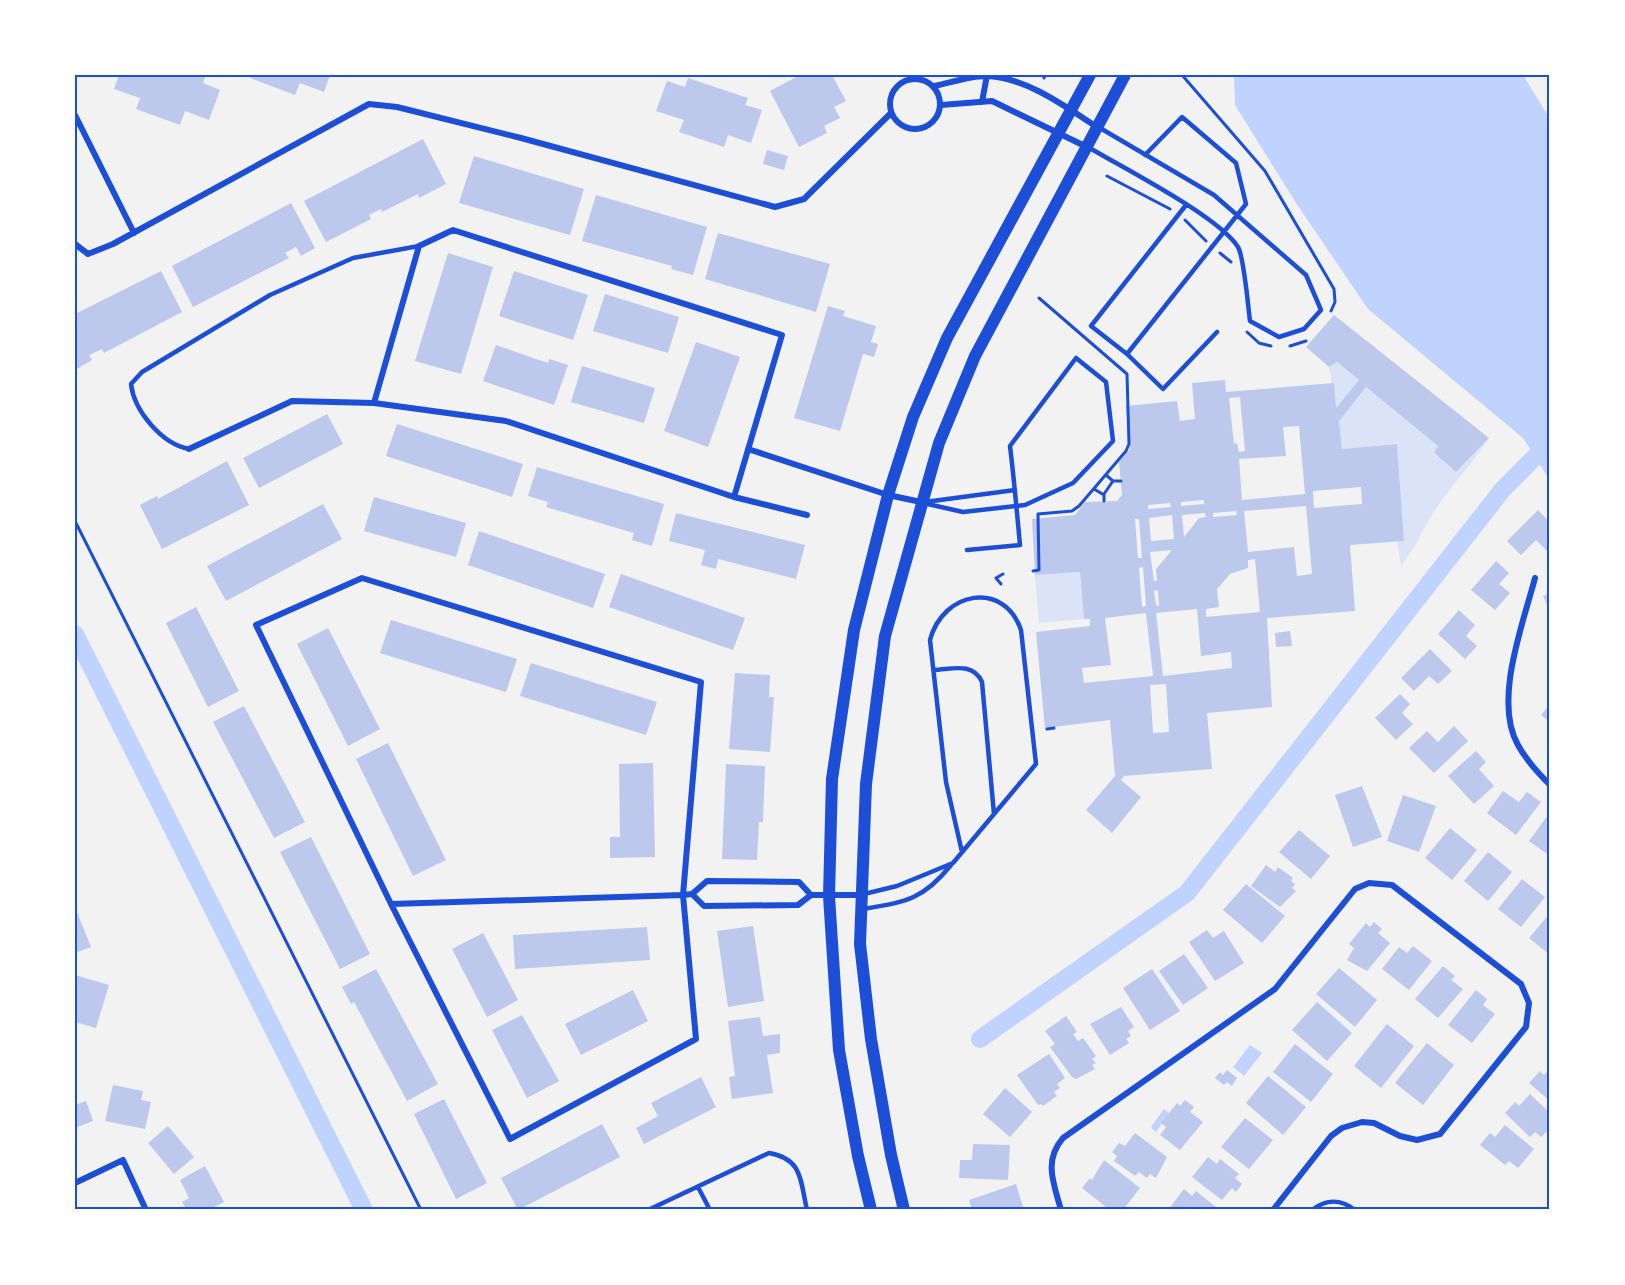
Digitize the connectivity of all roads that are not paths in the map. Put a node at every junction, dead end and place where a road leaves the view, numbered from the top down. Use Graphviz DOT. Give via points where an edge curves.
graph roads {
  1 [pos="987,75"];
  2 [pos="1090,75"];
  3 [pos="1125,75"];
  4 [pos="905,78"];
  5 [pos="934,86"];
  6 [pos="982,102"];
  7 [pos="941,105"];
  8 [pos="1072,110"];
  9 [pos="891,113"];
  10 [pos="75,115"];
  11 [pos="1097,127"];
  12 [pos="1059,134"];
  13 [pos="1087,147"];
  14 [pos="1145,155"];
  15 [pos="1186,205"];
  16 [pos="1238,215"];
  17 [pos="1223,232"];
  18 [pos="134,233"];
  19 [pos="75,244"];
  20 [pos="419,246"];
  21 [pos="1217,332"];
  22 [pos="1127,354"];
  23 [pos="374,403"];
  24 [pos="189,449"];
  25 [pos="748,449"];
  26 [pos="1015,490"];
  27 [pos="888,495"];
  28 [pos="734,497"];
  29 [pos="921,502"];
  30 [pos="1016,506"];
  31 [pos="807,516"];
  32 [pos="967,550"];
  33 [pos="1535,578"];
  34 [pos="934,670"];
  35 [pos="1550,785"];
  36 [pos="994,814"];
  37 [pos="962,852"];
  38 [pos="952,863"];
  39 [pos="692,894"];
  40 [pos="683,895"];
  41 [pos="812,895"];
  42 [pos="860,895"];
  43 [pos="830,896"];
  44 [pos="391,904"];
  45 [pos="860,909"];
  46 [pos="75,1183"];
  47 [pos="698,1187"];
  48 [pos="146,1210"];
  49 [pos="648,1210"];
  50 [pos="710,1210"];
  51 [pos="807,1210"];
  52 [pos="871,1210"];
  53 [pos="904,1210"];
  54 [pos="1061,1210"];
  55 [pos="1273,1210"];
  56 [pos="1312,1210"];
  57 [pos="1355,1210"];
  1 -- 5 [label="street"];
  1 -- 6 [label="street"];
  1 -- 8 [label="street" via="1015,82"];
  2 -- 8 [label="main road"];
  3 -- 11 [label="main road"];
  4 -- 5 [label="street"];
  4 -- 9 [label="street" via="891,93"];
  5 -- 7 [label="street"];
  6 -- 7 [label="street"];
  6 -- 12 [label="street" via="992,101"];
  7 -- 9 [label="street" via="933,122 914,129 904,127"];
  8 -- 11 [label="street"];
  8 -- 12 [label="main road"];
  9 -- 18 [label="street" via="804,199 775,207 521,138 398,107 369,104"];
  10 -- 18 [label="street"];
  11 -- 13 [label="main road"];
  11 -- 14 [label="lane"];
  12 -- 13 [label="street"];
  12 -- 27 [label="main road" via="947,338 913,417"];
  13 -- 15 [label="lane"];
  13 -- 29 [label="main road" via="975,356 939,443"];
  14 -- 16 [label="lane" via="1214,195"];
  14 -- 16 [label="lane" via="1182,117 1236,163 1246,204"];
  15 -- 17 [label="lane"];
  15 -- 22 [label="lane" via="1091,326"];
  16 -- 17 [label="lane"];
  16 -- 17 [label="lane" via="1306,275 1321,310 1304,329 1279,337 1250,321 1239,249"];
  17 -- 22 [label="lane"];
  18 -- 19 [label="street" via="88,254"];
  20 -- 23 [label="street"];
  20 -- 24 [label="lane" via="353,258 270,295 142,372 131,384 132,396 163,439"];
  20 -- 25 [label="street" via="453,230 782,335"];
  21 -- 22 [label="lane" via="1163,389"];
  23 -- 24 [label="street" via="292,401"];
  23 -- 28 [label="street" via="506,421"];
  25 -- 27 [label="street"];
  25 -- 28 [label="street"];
  26 -- 29 [label="lane"];
  26 -- 30 [label="lane"];
  26 -- 30 [label="lane" via="1010,446 1076,358 1106,382 1113,441 1073,483"];
  27 -- 29 [label="street"];
  27 -- 43 [label="main road" via="854,630 835,760"];
  28 -- 31 [label="street"];
  29 -- 30 [label="lane" via="963,512"];
  29 -- 42 [label="main road" via="885,636 866,784"];
  30 -- 32 [label="lane" via="1020,545"];
  33 -- 35 [label="street" via="1515,652 1507,704 1516,744"];
  34 -- 36 [label="lane" via="969,668 982,682"];
  34 -- 36 [label="lane" via="930,640 943,612 967,598 1008,605 1022,630 1036,764"];
  34 -- 37 [label="lane" via="946,782"];
  36 -- 37 [label="lane"];
  37 -- 38 [label="lane"];
  38 -- 42 [label="lane" via="897,886"];
  38 -- 45 [label="lane" via="934,886 913,899"];
  39 -- 40 [label="street"];
  39 -- 41 [label="street" via="704,906 798,905"];
  39 -- 41 [label="street" via="707,881 799,882"];
  40 -- 44 [label="street"];
  40 -- 44 [label="street" via="696,1039 510,1139"];
  40 -- 44 [label="street" via="701,682 362,578 256,625"];
  41 -- 43 [label="street"];
  42 -- 43 [label="street"];
  42 -- 45 [label="main road"];
  43 -- 52 [label="main road" via="839,1050"];
  45 -- 53 [label="main road" via="871,1039"];
  46 -- 48 [label="street" via="123,1160"];
  47 -- 49 [label="lane"];
  47 -- 50 [label="lane"];
  47 -- 51 [label="lane" via="769,1153 782,1155 796,1166"];
  54 -- 55 [label="street" via="1050,1170 1055,1148 1072,1130 1275,989 1359,886 1374,882 1392,885 1521,984 1529,1003 1526,1027 1440,1134 1418,1140 1368,1122 1342,1128 1329,1138"];
  56 -- 57 [label="lane" via="1333,1201 1346,1203"];
}
